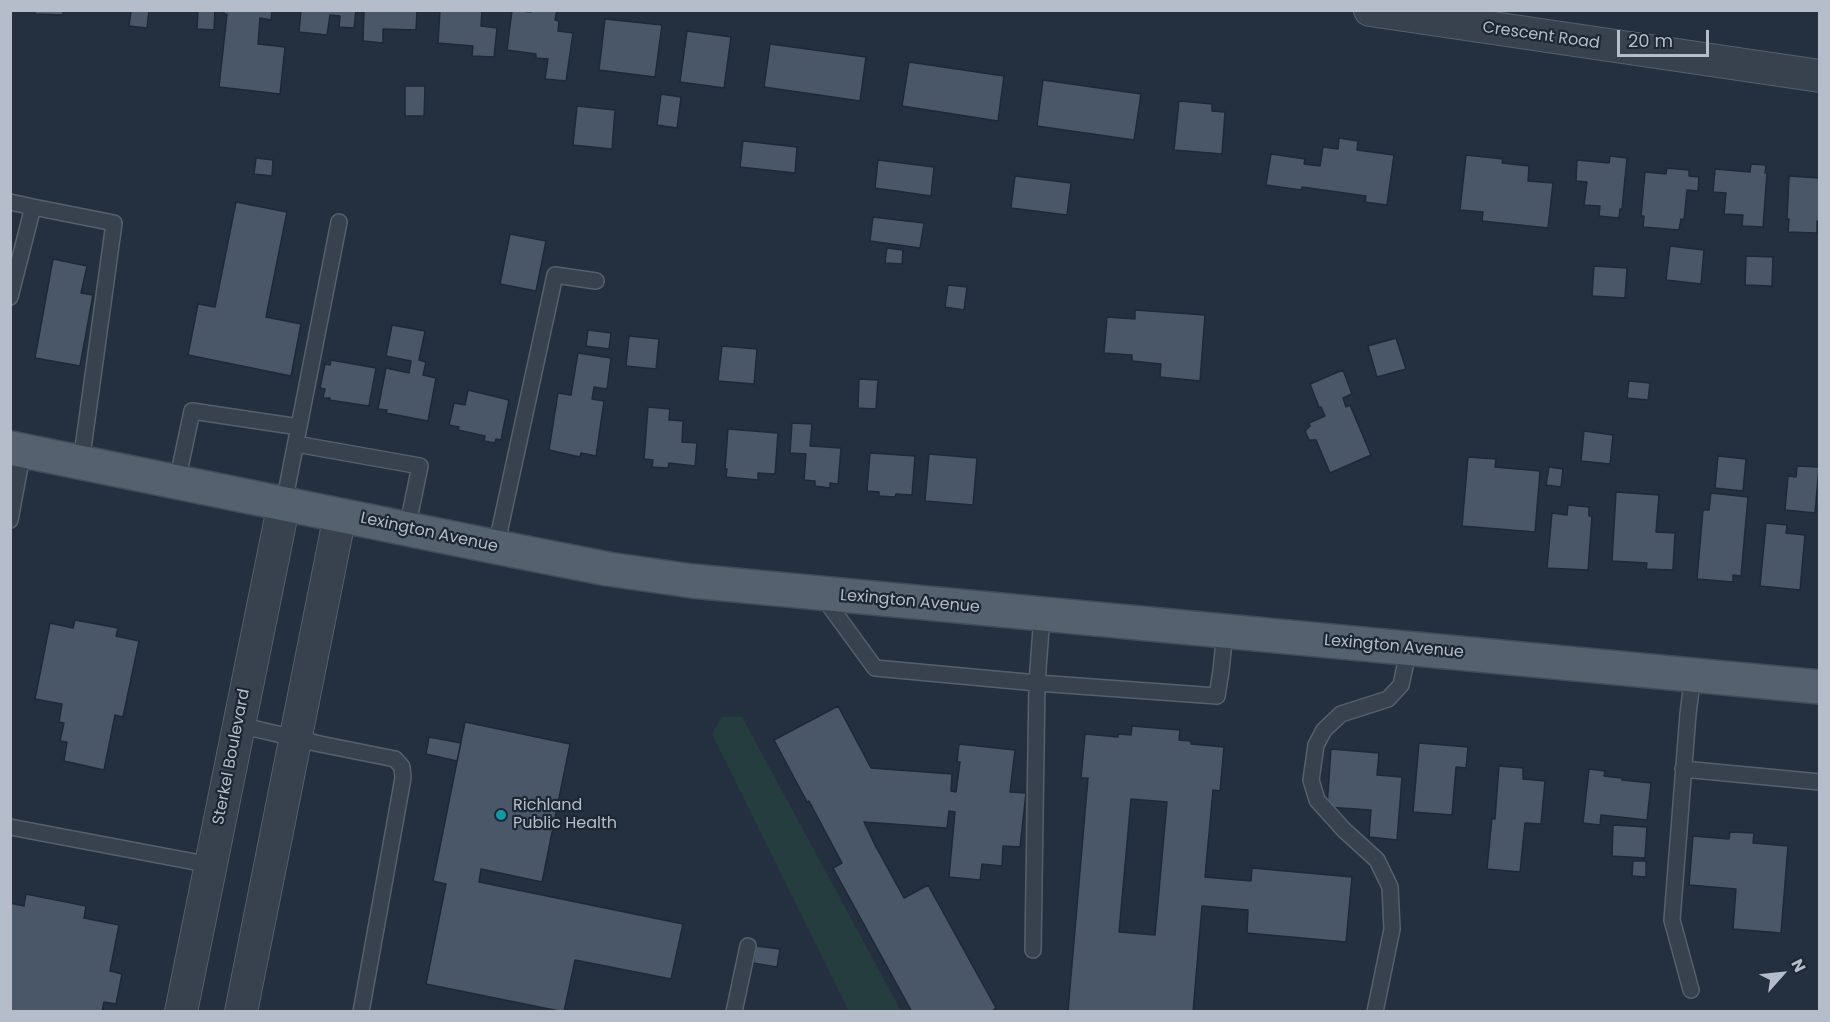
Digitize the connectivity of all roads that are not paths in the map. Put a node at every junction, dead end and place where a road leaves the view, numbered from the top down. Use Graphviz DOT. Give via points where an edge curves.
graph roads {
  1 [pos="1370,10"];
  2 [pos="1820,76"];
  3 [pos="10,202"];
  4 [pos="33,207"];
  5 [pos="339,222"];
  6 [pos="596,281"];
  7 [pos="10,297"];
  8 [pos="299,427"];
  9 [pos="296,444"];
  10 [pos="17,449"];
  11 [pos="81,463"];
  12 [pos="177,482"];
  13 [pos="284,503"];
  14 [pos="340,515"];
  15 [pos="10,520"];
  16 [pos="407,529"];
  17 [pos="496,547"];
  18 [pos="821,594"];
  19 [pos="1042,615"];
  20 [pos="1224,631"];
  21 [pos="1409,648"];
  22 [pos="1693,675"];
  23 [pos="1037,683"];
  24 [pos="1820,687"];
  25 [pos="239,725"];
  26 [pos="296,737"];
  27 [pos="1683,769"];
  28 [pos="1820,782"];
  29 [pos="10,827"];
  30 [pos="211,865"];
  31 [pos="748,946"];
  32 [pos="1033,950"];
  33 [pos="1691,990"];
  34 [pos="181,1011"];
  35 [pos="241,1011"];
  36 [pos="361,1011"];
  37 [pos="734,1011"];
  38 [pos="1375,1011"];
  1 -- 2 [label="street, Crescent Road"];
  3 -- 4 [label="lane"];
  4 -- 7 [label="lane"];
  4 -- 11 [label="lane" via="114,223"];
  5 -- 8 [label="lane"];
  6 -- 17 [label="lane" via="555,275"];
  8 -- 9 [label="lane"];
  8 -- 12 [label="lane" via="192,411"];
  9 -- 13 [label="lane"];
  9 -- 16 [label="lane" via="420,466"];
  10 -- 11 [label="main road, Lexington Avenue"];
  10 -- 15 [label="lane"];
  11 -- 12 [label="main road, Lexington Avenue"];
  12 -- 13 [label="main road, Lexington Avenue"];
  13 -- 14 [label="main road, Lexington Avenue"];
  13 -- 25 [label="street, Sterkel Boulevard"];
  14 -- 16 [label="main road, Lexington Avenue"];
  14 -- 26 [label="street"];
  16 -- 17 [label="main road, Lexington Avenue"];
  17 -- 18 [label="main road, Lexington Avenue" via="653,576"];
  18 -- 19 [label="main road, Lexington Avenue"];
  18 -- 23 [label="lane" via="875,668"];
  19 -- 20 [label="main road, Lexington Avenue"];
  19 -- 23 [label="lane"];
  20 -- 21 [label="main road, Lexington Avenue"];
  20 -- 23 [label="lane" via="1217,696"];
  21 -- 22 [label="main road, Lexington Avenue"];
  21 -- 38 [label="lane" via="1401,685 1388,699 1341,714 1324,730 1316,745 1311,780 1317,800 1377,860 1390,887 1392,929"];
  22 -- 24 [label="main road, Lexington Avenue"];
  22 -- 27 [label="lane"];
  23 -- 32 [label="lane"];
  25 -- 26 [label="lane"];
  25 -- 30 [label="street, Sterkel Boulevard"];
  26 -- 35 [label="street"];
  26 -- 36 [label="lane" via="395,759 402,767"];
  27 -- 28 [label="lane"];
  27 -- 33 [label="lane" via="1672,920"];
  29 -- 30 [label="lane"];
  30 -- 34 [label="street, Sterkel Boulevard"];
  31 -- 37 [label="lane"];
}
